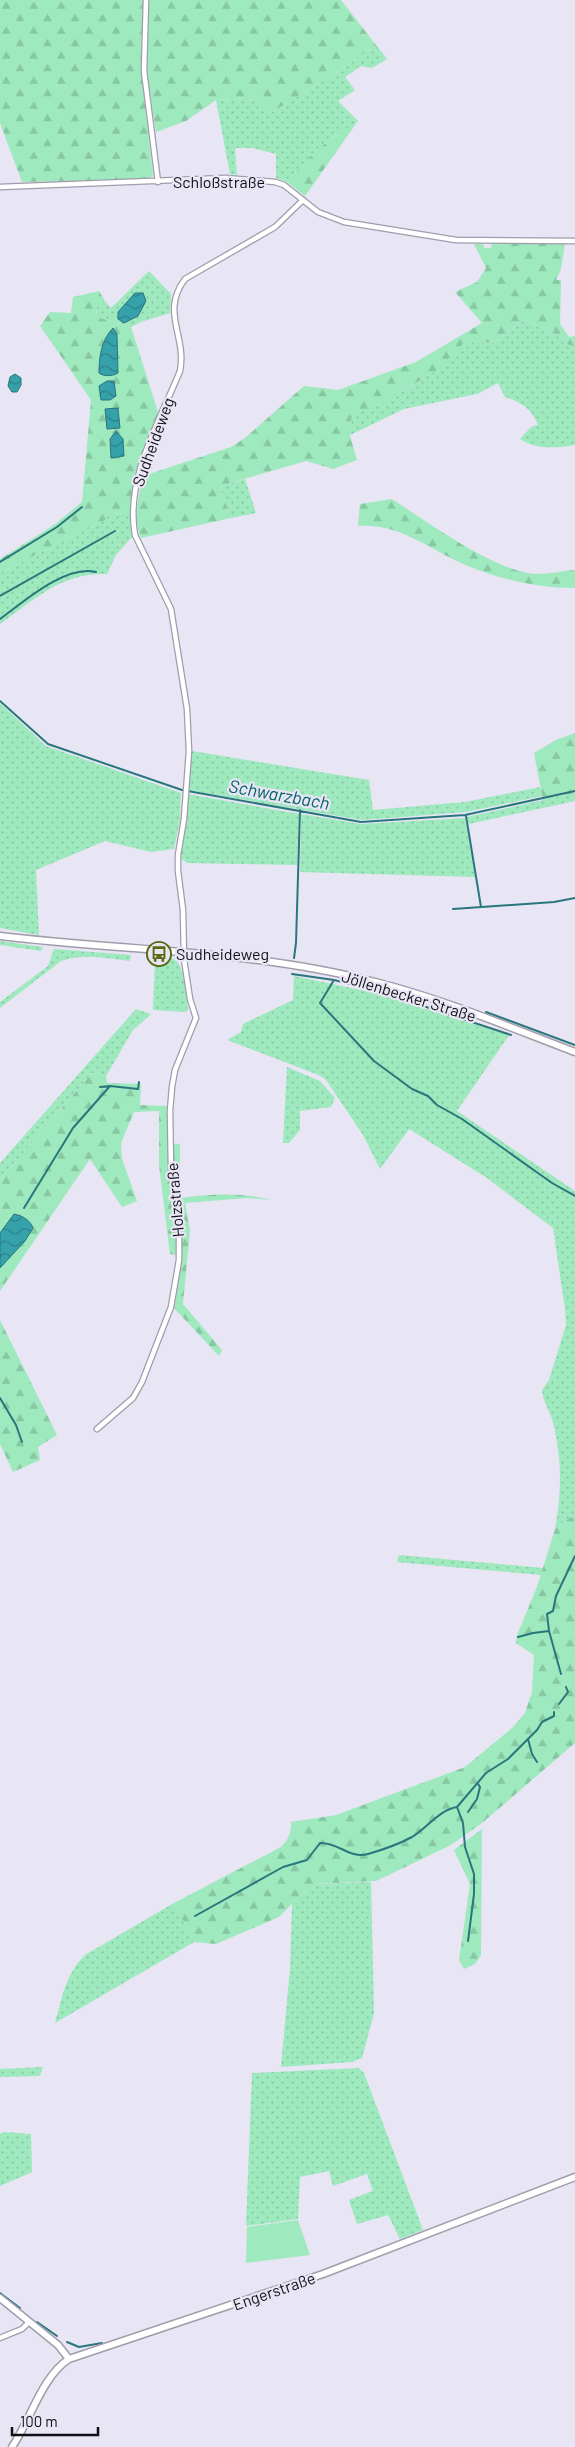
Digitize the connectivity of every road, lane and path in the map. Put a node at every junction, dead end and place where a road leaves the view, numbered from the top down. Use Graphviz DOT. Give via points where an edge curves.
graph roads {
  1 [pos="146,0"];
  2 [pos="158,182"];
  3 [pos="0,187"];
  4 [pos="302,200"];
  5 [pos="575,241"];
  6 [pos="0,936"];
  7 [pos="184,952"];
  8 [pos="575,1052"];
  9 [pos="97,1429"];
  10 [pos="575,2177"];
  11 [pos="0,2298"];
  12 [pos="29,2322"];
  13 [pos="0,2338"];
  14 [pos="69,2359"];
  15 [pos="12,2447"];
  1 -- 2 [label="street" via="144,71"];
  2 -- 3 [label="street, Schloßstraße"];
  2 -- 4 [label="street, Schloßstraße" via="263,179 284,185"];
  4 -- 5 [label="street, Schloßstraße" via="337,221 442,238"];
  4 -- 7 [label="street, Sudheideweg" via="276,227 185,279 180,285 173,301 181,352 180,371 136,485 135,535 174,617 189,727 186,793 178,855"];
  6 -- 7 [label="main road, Jöllenbecker Straße"];
  7 -- 8 [label="main road, Jöllenbecker Straße" via="280,963 375,982 440,1002"];
  7 -- 9 [label="street, Holzstraße" via="190,999 196,1018 175,1070 170,1103 171,1169 179,1220 177,1284 138,1388 126,1406"];
  10 -- 14 [label="main road, Engerstraße" via="322,2274"];
  11 -- 12 [label="main road"];
  12 -- 13 [label="street" via="22,2329"];
  12 -- 14 [label="main road" via="58,2345"];
  14 -- 15 [label="main road, Engerstraße" via="50,2377"];
}
